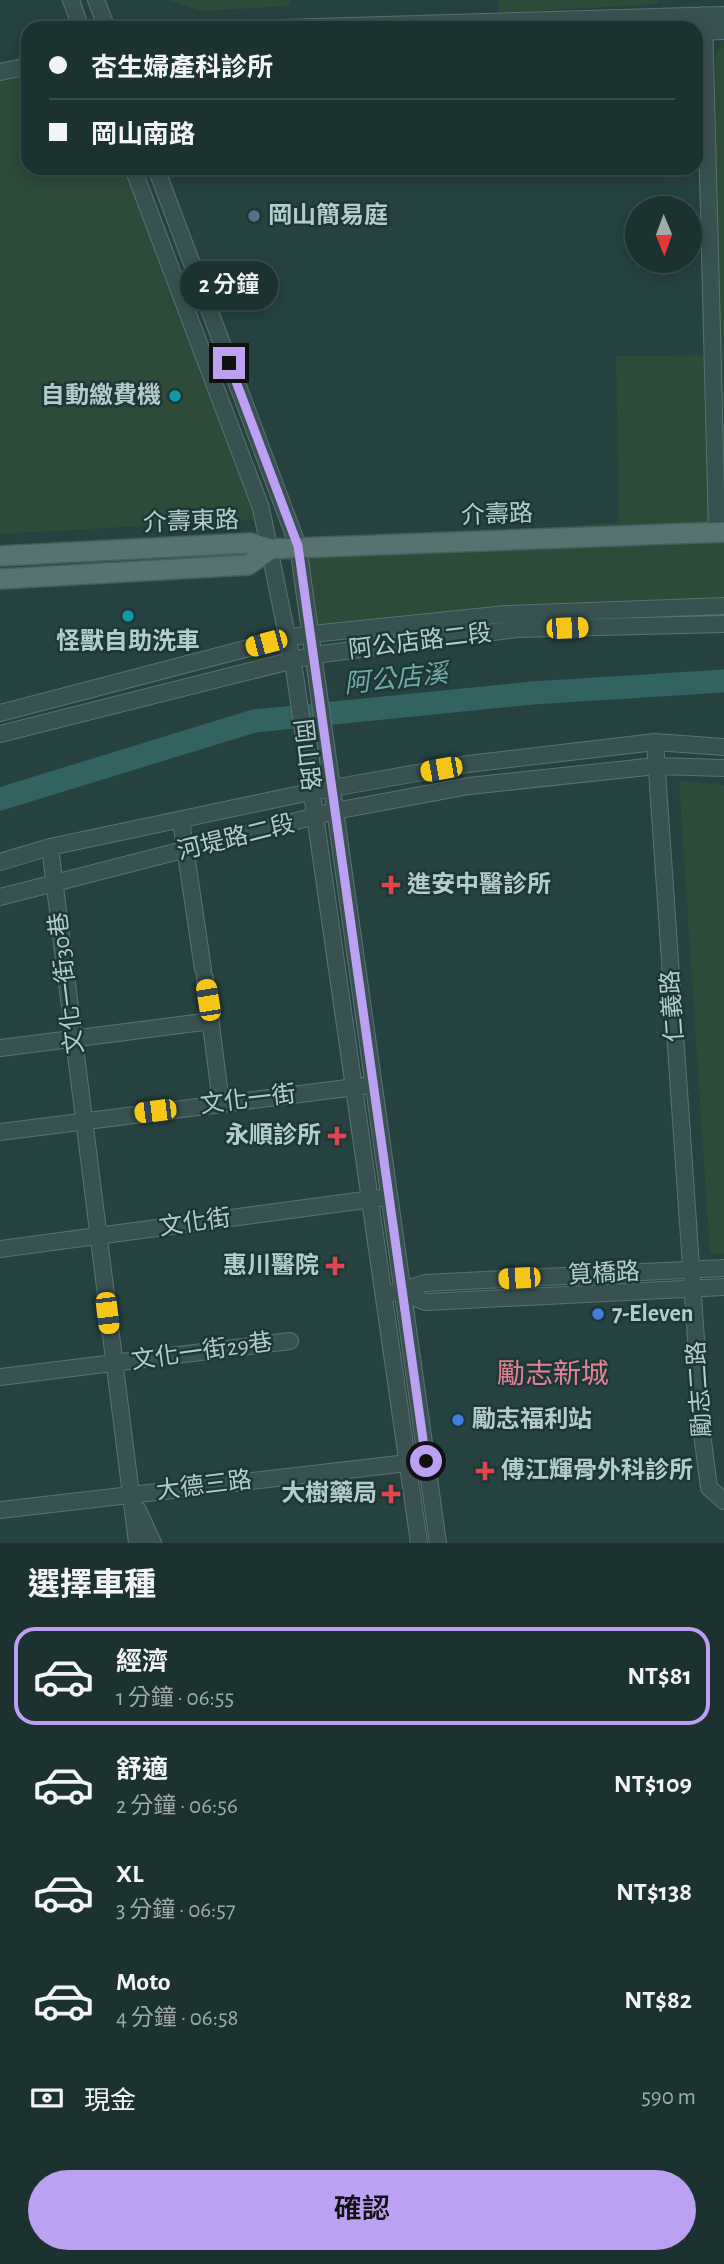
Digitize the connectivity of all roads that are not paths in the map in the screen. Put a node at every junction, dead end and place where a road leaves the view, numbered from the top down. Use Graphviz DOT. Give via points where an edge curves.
graph roads {
  1 [pos="71,0"];
  2 [pos="96,0"];
  3 [pos="724,15"];
  4 [pos="78,21"];
  5 [pos="104,21"];
  6 [pos="703,26"];
  7 [pos="703,26"];
  8 [pos="724,31"];
  9 [pos="703,40"];
  10 [pos="21,68"];
  11 [pos="0,72"];
  12 [pos="136,175"];
  13 [pos="159,175"];
  14 [pos="719,265"];
  15 [pos="720,532"];
  16 [pos="298,546"];
  17 [pos="271,549"];
  18 [pos="0,556"];
  19 [pos="0,579"];
  20 [pos="724,606"];
  21 [pos="724,624"];
  22 [pos="312,634"];
  23 [pos="287,638"];
  24 [pos="316,664"];
  25 [pos="293,668"];
  26 [pos="0,713"];
  27 [pos="0,734"];
  28 [pos="655,742"];
  29 [pos="724,747"];
  30 [pos="656,766"];
  31 [pos="724,768"];
  32 [pos="333,789"];
  33 [pos="310,793"];
  34 [pos="335,811"];
  35 [pos="314,818"];
  36 [pos="181,820"];
  37 [pos="50,847"];
  38 [pos="185,851"];
  39 [pos="0,862"];
  40 [pos="55,881"];
  41 [pos="0,897"];
  42 [pos="211,1021"];
  43 [pos="73,1039"];
  44 [pos="0,1048"];
  45 [pos="372,1085"];
  46 [pos="354,1088"];
  47 [pos="221,1103"];
  48 [pos="83,1120"];
  49 [pos="0,1132"];
  50 [pos="389,1197"];
  51 [pos="370,1199"];
  52 [pos="97,1236"];
  53 [pos="0,1249"];
  54 [pos="724,1268"];
  55 [pos="691,1270"];
  56 [pos="519,1278"];
  57 [pos="724,1287"];
  58 [pos="693,1289"];
  59 [pos="402,1293"];
  60 [pos="383,1294"];
  61 [pos="520,1297"];
  62 [pos="290,1341"];
  63 [pos="113,1364"];
  64 [pos="0,1377"];
  65 [pos="426,1461"];
  66 [pos="408,1463"];
  67 [pos="131,1495"];
  68 [pos="724,1501"];
  69 [pos="0,1510"];
  70 [pos="137,1543"];
  71 [pos="153,1543"];
  72 [pos="419,1543"];
  73 [pos="438,1543"];
  1 -- 4 [label="street"];
  2 -- 5 [label="street"];
  3 -- 6 [label="street"];
  7 -- 8 [label="street"];
  9 -- 14 [label="street"];
  10 -- 11 [label="street"];
  12 -- 17 [label="street, 岡山路" via="261,508"];
  13 -- 16 [label="street, 岡山路"];
  14 -- 15 [label="street"];
  15 -- 16 [label="main road, 介壽路"];
  16 -- 17 [label="main road, 介壽路"];
  16 -- 22 [label="street, 岡山路"];
  17 -- 18 [label="main road, 介壽東路" via="250,543"];
  17 -- 19 [label="main road, 介壽東路" via="248,565"];
  17 -- 23 [label="street, 岡山路"];
  20 -- 22 [label="street, 阿公店路二段" via="506,614"];
  21 -- 24 [label="street, 阿公店路二段" via="517,629"];
  22 -- 23 [label="street, 阿公店路二段"];
  22 -- 24 [label="street, 岡山路"];
  23 -- 25 [label="street, 岡山路"];
  23 -- 26 [label="street, 阿公店路二段"];
  24 -- 25 [label="street, 阿公店路二段"];
  24 -- 32 [label="street, 岡山路"];
  25 -- 27 [label="street, 阿公店路二段"];
  25 -- 33 [label="street, 岡山路"];
  28 -- 29 [label="street, 河堤路二段"];
  28 -- 30 [label="street, 仁義路"];
  28 -- 32 [label="street, 河堤路二段" via="468,764"];
  30 -- 31 [label="street, 河堤路二段"];
  30 -- 34 [label="street, 河堤路二段" via="469,786"];
  30 -- 55 [label="street, 仁義路"];
  32 -- 33 [label="street, 河堤路二段"];
  32 -- 34 [label="street, 岡山路"];
  33 -- 35 [label="street, 岡山路"];
  33 -- 36 [label="street, 河堤路二段"];
  34 -- 35 [label="street, 河堤路二段"];
  34 -- 45 [label="street, 岡山路"];
  35 -- 38 [label="street, 河堤路二段"];
  35 -- 46 [label="street, 岡山路"];
  36 -- 37 [label="street, 河堤路二段"];
  36 -- 38 [label="street"];
  37 -- 39 [label="street, 河堤路二段"];
  37 -- 40 [label="street, 文化一街30巷"];
  38 -- 40 [label="street, 河堤路二段"];
  38 -- 42 [label="street"];
  40 -- 41 [label="street, 河堤路二段"];
  40 -- 43 [label="street, 文化一街30巷"];
  42 -- 43 [label="street"];
  42 -- 47 [label="street"];
  43 -- 44 [label="street"];
  43 -- 48 [label="street, 文化一街30巷"];
  45 -- 46 [label="street, 文化一街"];
  45 -- 50 [label="street, 岡山路"];
  46 -- 47 [label="street, 文化一街"];
  46 -- 51 [label="street, 岡山路"];
  47 -- 48 [label="street, 文化一街"];
  48 -- 49 [label="street, 文化一街"];
  48 -- 52 [label="street, 文化一街29巷"];
  50 -- 51 [label="street, 文化街"];
  50 -- 59 [label="street, 岡山路"];
  51 -- 52 [label="street, 文化街"];
  51 -- 60 [label="street, 岡山路"];
  52 -- 53 [label="street, 文化街"];
  52 -- 63 [label="street, 文化一街29巷"];
  54 -- 55 [label="street, 筧橋路"];
  55 -- 56 [label="street, 筧橋路"];
  55 -- 58 [label="street, 勵志二路"];
  56 -- 59 [label="street, 筧橋路" via="425,1283"];
  56 -- 61 [label="street"];
  57 -- 58 [label="street, 筧橋路"];
  58 -- 61 [label="street, 筧橋路"];
  58 -- 68 [label="street, 勵志二路" via="707,1481"];
  59 -- 60 [label="street, 筧橋路"];
  59 -- 61 [label="street, 筧橋路" via="426,1302"];
  59 -- 65 [label="street, 岡山路"];
  60 -- 66 [label="street, 岡山路"];
  62 -- 63 [label="street, 文化一街29巷"];
  63 -- 64 [label="street"];
  63 -- 67 [label="street, 文化一街29巷"];
  65 -- 66 [label="street, 大德三路"];
  65 -- 73 [label="street, 岡山路"];
  66 -- 67 [label="street, 大德三路"];
  66 -- 72 [label="street, 岡山路"];
  67 -- 69 [label="street, 大德三路"];
  67 -- 70 [label="street, 文化一街29巷"];
  67 -- 71 [label="street"];
}
